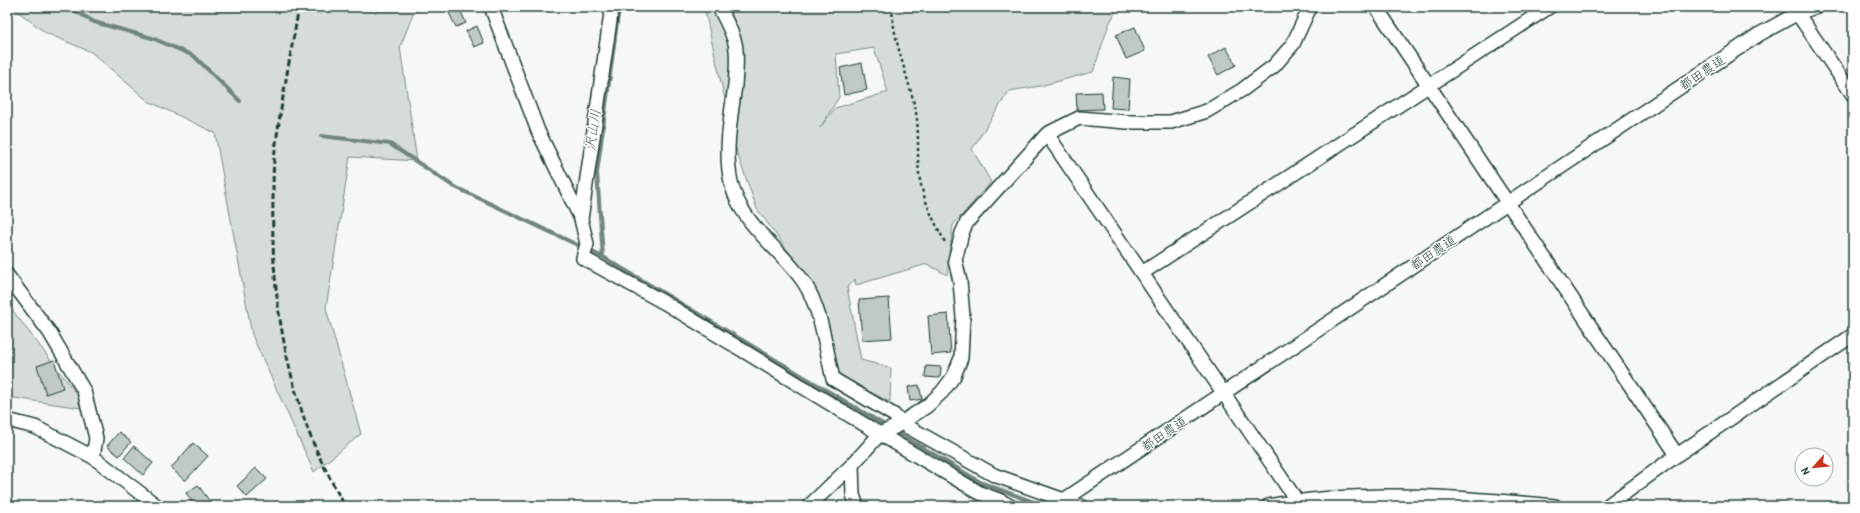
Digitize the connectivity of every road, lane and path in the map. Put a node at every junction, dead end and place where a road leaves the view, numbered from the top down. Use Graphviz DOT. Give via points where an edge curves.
graph roads {
  1 [pos="256,7"];
  2 [pos="491,7"];
  3 [pos="612,7"];
  4 [pos="719,7"];
  5 [pos="892,7"];
  6 [pos="1310,7"];
  7 [pos="1376,7"];
  8 [pos="1549,7"];
  9 [pos="1816,7"];
  10 [pos="1796,10"];
  11 [pos="259,11"];
  12 [pos="1430,86"];
  13 [pos="1853,96"];
  14 [pos="1047,134"];
  15 [pos="1508,201"];
  16 [pos="581,219"];
  17 [pos="955,260"];
  18 [pos="1142,273"];
  19 [pos="7,275"];
  20 [pos="1853,335"];
  21 [pos="1223,393"];
  22 [pos="7,420"];
  23 [pos="890,429"];
  24 [pos="1677,455"];
  25 [pos="93,457"];
  26 [pos="852,465"];
  27 [pos="1297,501"];
  28 [pos="1060,503"];
  29 [pos="157,506"];
  30 [pos="809,506"];
  31 [pos="857,506"];
  32 [pos="1010,506"];
  33 [pos="1081,506"];
  34 [pos="1268,506"];
  35 [pos="1555,506"];
  36 [pos="1607,506"];
  1 -- 11 [label="path"];
  2 -- 16 [label="street" via="538,131"];
  3 -- 16 [label="street"];
  4 -- 23 [label="street" via="735,44 737,65 728,167 738,203 748,220 803,281 814,301 833,379 894,415"];
  5 -- 17 [label="path" via="903,68 916,109 921,184 930,214"];
  6 -- 14 [label="street" via="1293,44 1274,66 1242,90 1207,111 1171,122 1079,118"];
  7 -- 12 [label="street"];
  8 -- 12 [label="street"];
  9 -- 10 [label="street, 都田農道"];
  10 -- 13 [label="street"];
  10 -- 15 [label="street, 都田農道"];
  12 -- 15 [label="street"];
  12 -- 18 [label="street"];
  14 -- 17 [label="street" via="967,222"];
  14 -- 18 [label="street"];
  15 -- 21 [label="street, 都田農道"];
  15 -- 24 [label="street"];
  16 -- 23 [label="street" via="587,244 583,258"];
  17 -- 23 [label="street" via="960,281 963,317 961,358 954,376 942,392 927,406"];
  18 -- 21 [label="street"];
  19 -- 25 [label="street" via="50,334 84,392 96,438"];
  20 -- 24 [label="street"];
  21 -- 27 [label="street"];
  21 -- 28 [label="street, 都田農道"];
  22 -- 25 [label="street" via="35,427"];
  23 -- 26 [label="street"];
  23 -- 28 [label="street"];
  23 -- 32 [label="street" via="980,493"];
  24 -- 36 [label="street"];
  25 -- 29 [label="street"];
  26 -- 30 [label="street"];
  26 -- 31 [label="street" via="853,495"];
  27 -- 34 [label="street"];
  27 -- 35 [label="street" via="1365,495"];
  28 -- 33 [label="street"];
}
